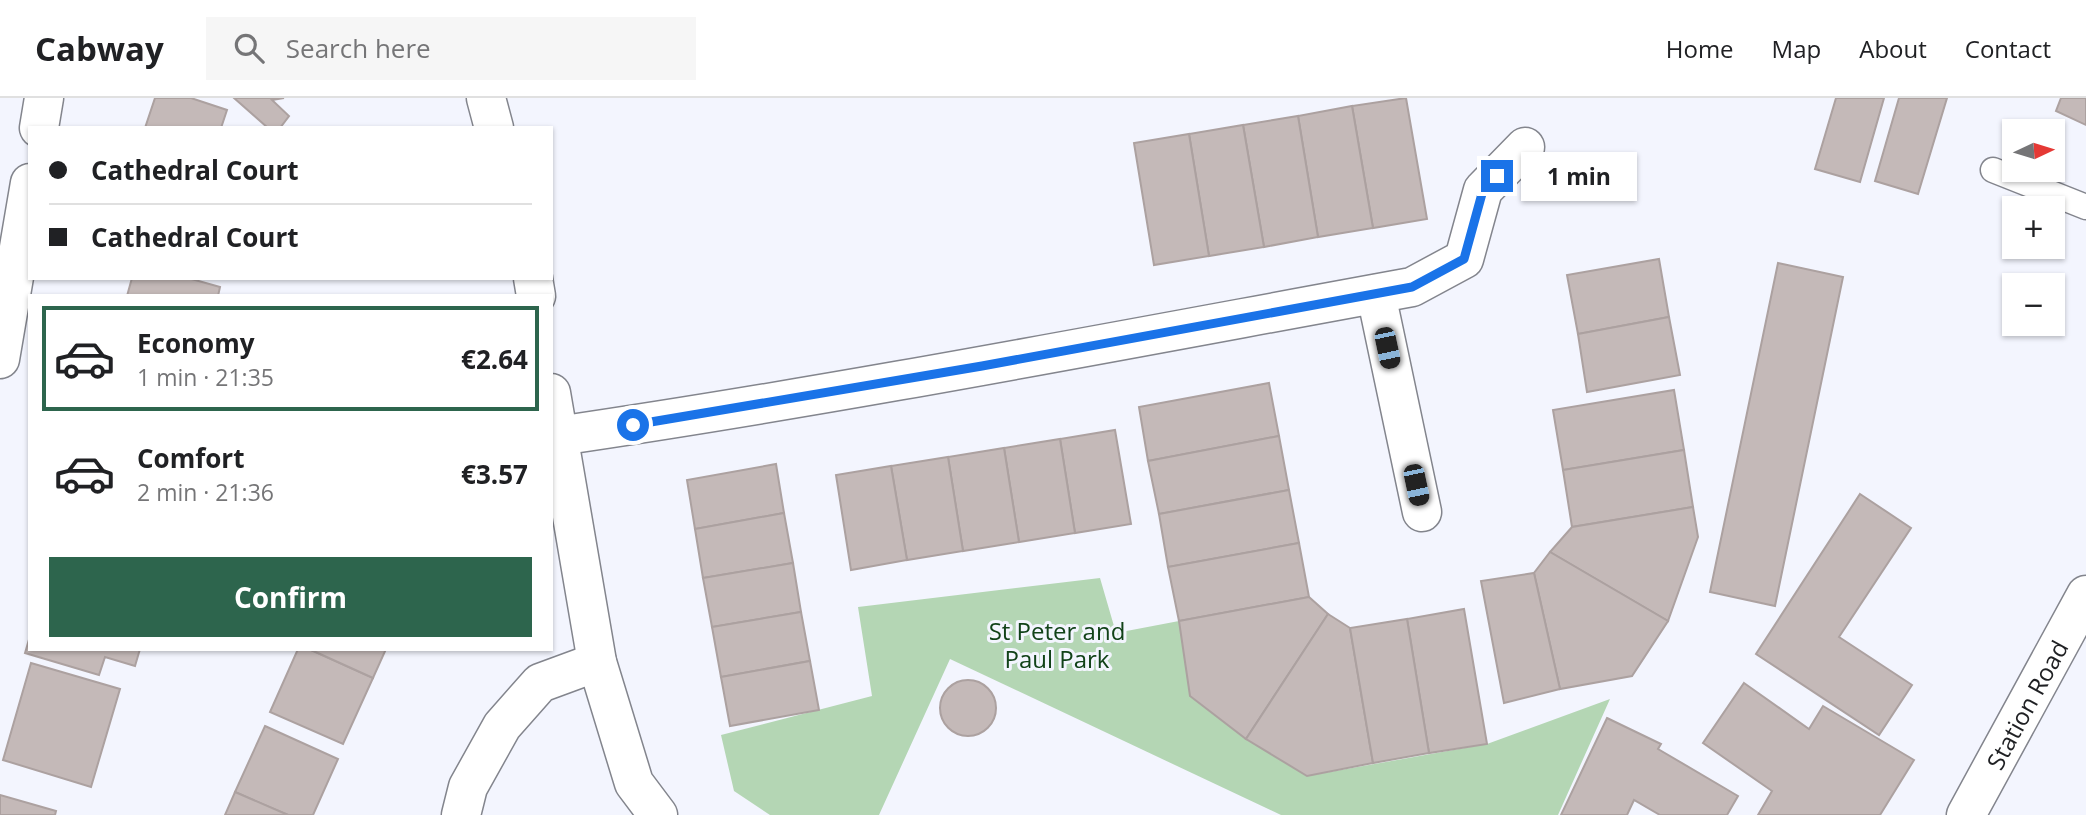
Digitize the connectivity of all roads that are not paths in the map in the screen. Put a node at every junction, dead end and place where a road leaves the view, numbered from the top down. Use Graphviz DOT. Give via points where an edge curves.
graph roads {
  1 [pos="44,98"];
  2 [pos="485,98"];
  3 [pos="39,126"];
  4 [pos="493,126"];
  5 [pos="1525,147"];
  6 [pos="1993,170"];
  7 [pos="28,195"];
  8 [pos="2086,207"];
  9 [pos="1376,294"];
  10 [pos="0,359"];
  11 [pos="553,405"];
  12 [pos="558,436"];
  13 [pos="1422,512"];
  14 [pos="2086,595"];
  15 [pos="597,662"];
  16 [pos="461,815"];
  17 [pos="658,815"];
  18 [pos="1966,815"];
  1 -- 3 [label="street"];
  2 -- 4 [label="street"];
  5 -- 9 [label="street" via="1483,190 1464,259 1412,287"];
  6 -- 8 [label="lane"];
  7 -- 10 [label="street"];
  9 -- 12 [label="street" via="708,414"];
  9 -- 13 [label="street"];
  11 -- 12 [label="street"];
  12 -- 15 [label="street"];
  14 -- 18 [label="street, Station Road"];
  15 -- 16 [label="street" via="540,683 502,726 468,787"];
  15 -- 17 [label="street" via="634,783"];
}
